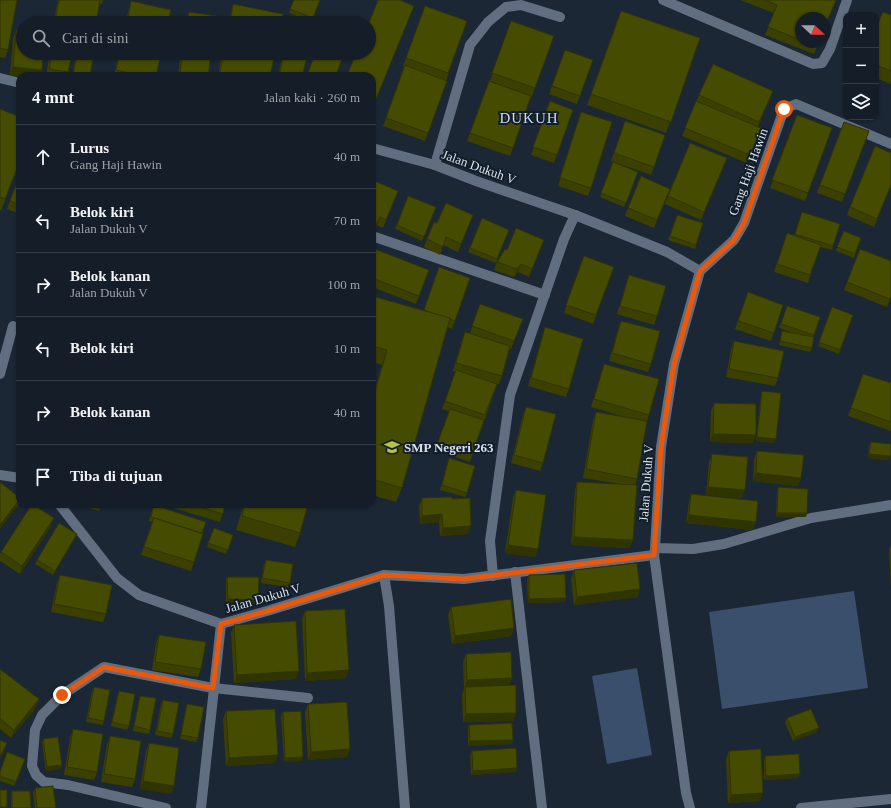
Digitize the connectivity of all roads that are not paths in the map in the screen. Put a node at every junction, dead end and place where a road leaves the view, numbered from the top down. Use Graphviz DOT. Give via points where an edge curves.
graph roads {
  1 [pos="663,0"];
  2 [pos="848,0"];
  3 [pos="560,17"];
  4 [pos="0,78"];
  5 [pos="16,82"];
  6 [pos="891,144"];
  7 [pos="376,149"];
  8 [pos="435,165"];
  9 [pos="576,215"];
  10 [pos="376,237"];
  11 [pos="700,271"];
  12 [pos="545,295"];
  13 [pos="13,326"];
  14 [pos="0,374"];
  15 [pos="0,475"];
  16 [pos="16,477"];
  17 [pos="891,505"];
  18 [pos="61,508"];
  19 [pos="655,552"];
  20 [pos="515,572"];
  21 [pos="384,575"];
  22 [pos="493,576"];
  23 [pos="221,624"];
  24 [pos="213,688"];
  25 [pos="308,698"];
  26 [pos="891,800"];
  27 [pos="166,808"];
  28 [pos="201,808"];
  29 [pos="405,808"];
  30 [pos="542,808"];
  31 [pos="690,808"];
  32 [pos="801,808"];
  1 -- 2 [label="street" via="813,64 822,63 830,49"];
  3 -- 8 [label="street" via="521,5 506,7 488,22 470,45"];
  4 -- 5 [label="street"];
  6 -- 11 [label="street, Gang Haji Hawin" via="796,104 784,109 744,223 734,240"];
  7 -- 8 [label="street, Jalan Dukuh V"];
  8 -- 9 [label="street, Jalan Dukuh V"];
  9 -- 11 [label="street, Jalan Dukuh V" via="667,252"];
  9 -- 12 [label="street" via="564,239"];
  10 -- 12 [label="street"];
  11 -- 19 [label="street, Jalan Dukuh V" via="674,364 661,447"];
  12 -- 22 [label="street" via="510,395 490,540"];
  13 -- 14 [label="street"];
  15 -- 16 [label="street"];
  17 -- 19 [label="street, Jalan Dukuh V" via="811,518 724,544"];
  18 -- 23 [label="street, Jalan Dukuh V" via="117,578 138,595"];
  19 -- 20 [label="street, Jalan Dukuh V"];
  19 -- 31 [label="street"];
  20 -- 22 [label="street, Jalan Dukuh V"];
  20 -- 30 [label="street"];
  21 -- 22 [label="street, Jalan Dukuh V" via="464,579"];
  21 -- 23 [label="street, Jalan Dukuh V"];
  21 -- 29 [label="street" via="389,606"];
  23 -- 24 [label="street"];
  24 -- 25 [label="street"];
  24 -- 27 [label="street" via="104,667 62,695 42,715 35,730 32,766 36,775 44,782 68,785"];
  24 -- 28 [label="street"];
  26 -- 32 [label="street"];
}
